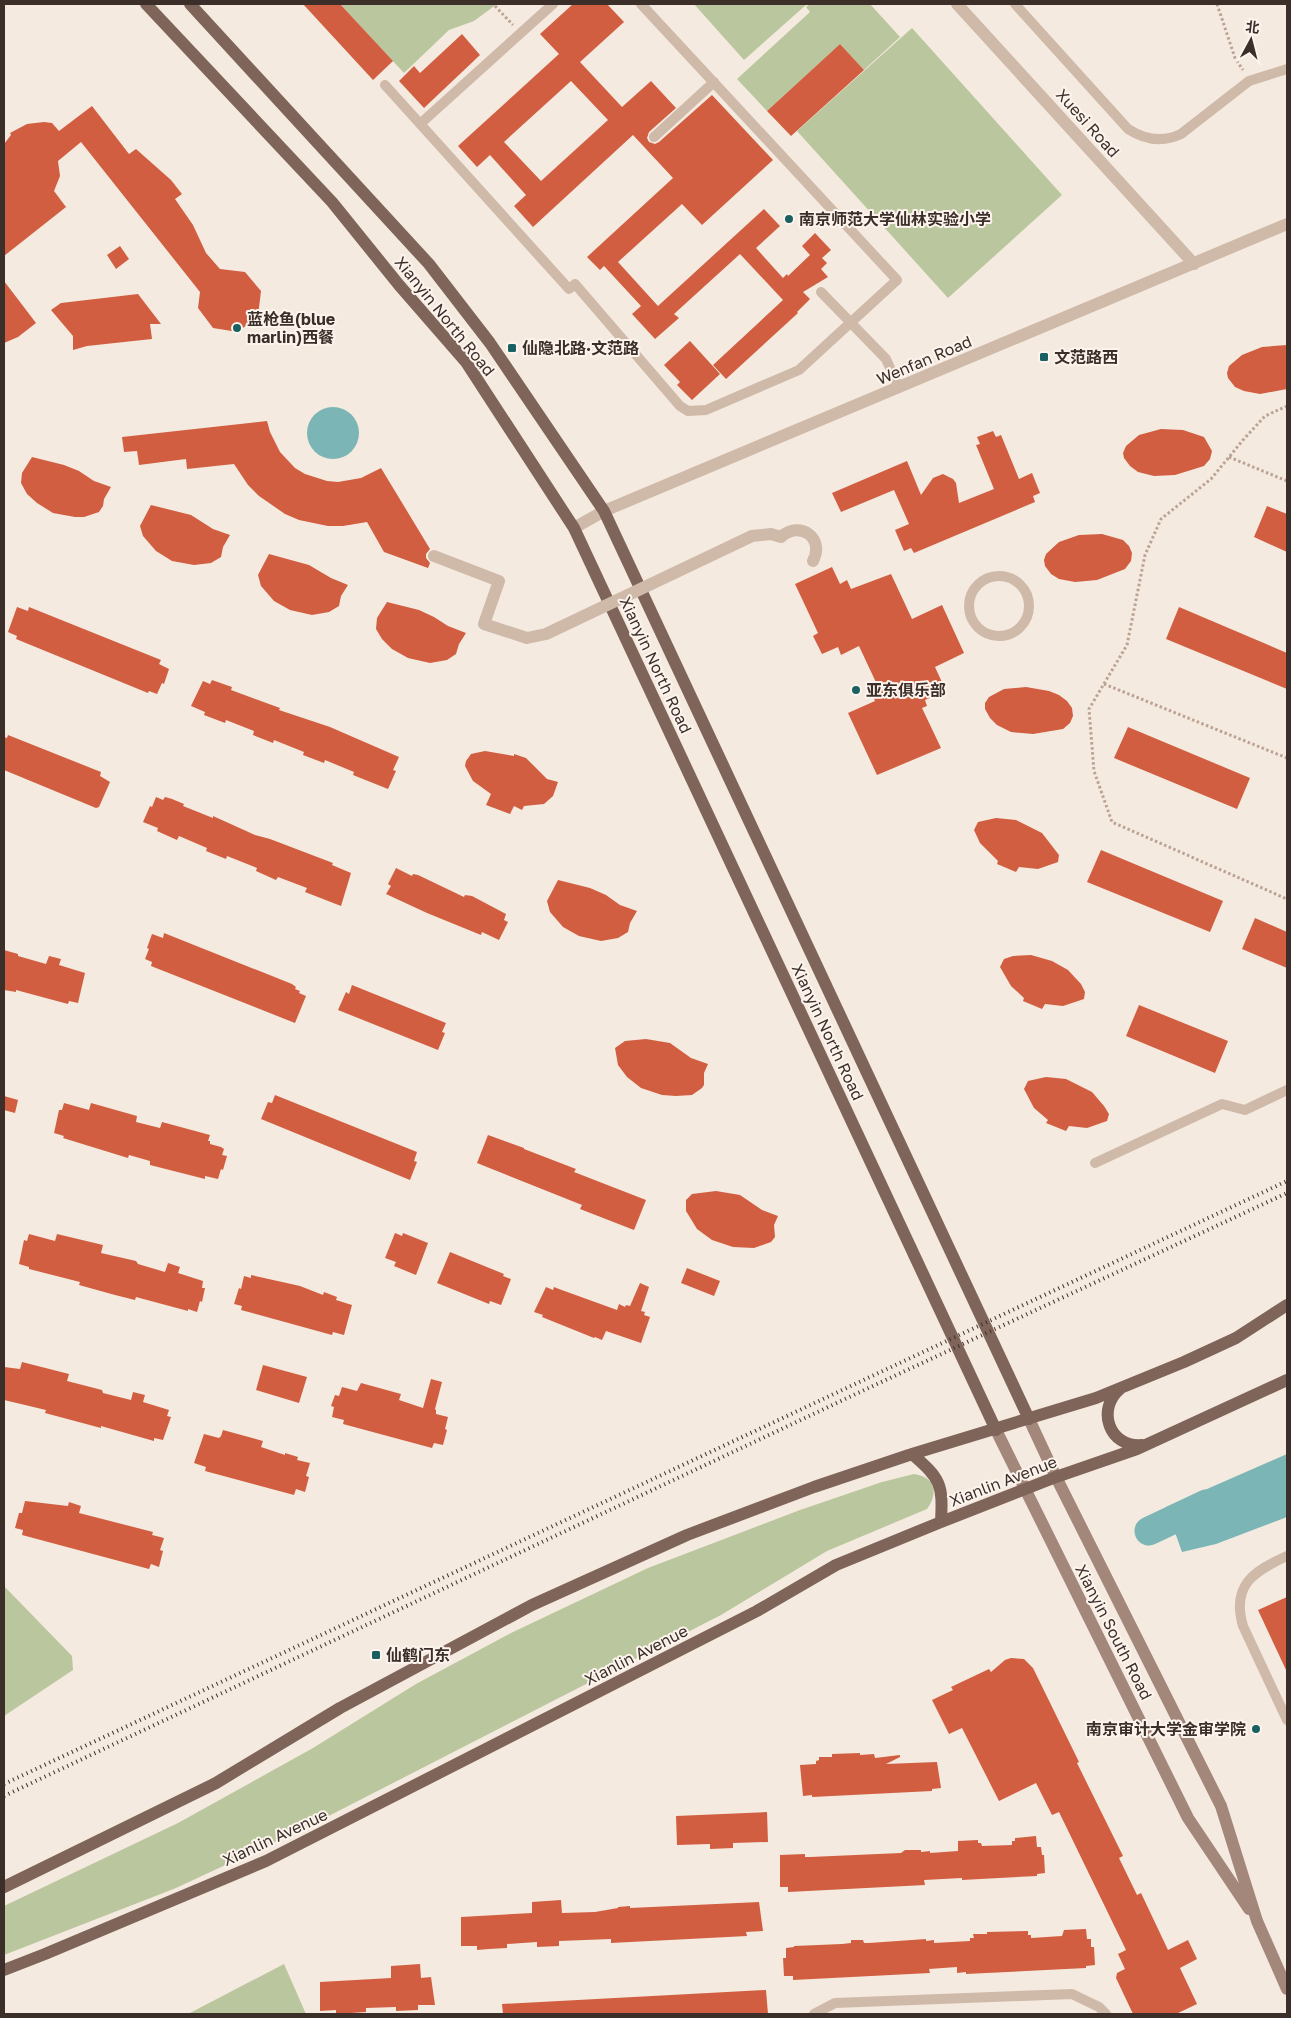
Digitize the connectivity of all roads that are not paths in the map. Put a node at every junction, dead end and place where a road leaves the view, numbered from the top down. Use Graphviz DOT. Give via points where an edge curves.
graph roads {
  1 [pos="146,4"];
  2 [pos="190,4"];
  3 [pos="553,4"];
  4 [pos="641,4"];
  5 [pos="957,4"];
  6 [pos="1015,4"];
  7 [pos="1287,69"];
  8 [pos="714,82"];
  9 [pos="385,85"];
  10 [pos="420,124"];
  11 [pos="654,137"];
  12 [pos="1287,224"];
  13 [pos="1194,264"];
  14 [pos="821,292"];
  15 [pos="851,323"];
  16 [pos="899,388"];
  17 [pos="604,511"];
  18 [pos="574,528"];
  19 [pos="434,556"];
  20 [pos="813,561"];
  21 [pos="1027,616"];
  22 [pos="1287,1090"];
  23 [pos="1095,1163"];
  24 [pos="1287,1305"];
  25 [pos="1287,1380"];
  26 [pos="1122,1387"];
  27 [pos="1029,1419"];
  28 [pos="996,1430"];
  29 [pos="1146,1445"];
  30 [pos="912,1454"];
  31 [pos="1056,1477"];
  32 [pos="1025,1490"];
  33 [pos="941,1522"];
  34 [pos="1287,1556"];
  35 [pos="1287,1716"];
  36 [pos="4,1887"];
  37 [pos="1257,1921"];
  38 [pos="4,1970"];
  39 [pos="1287,1988"];
  40 [pos="814,2014"];
  41 [pos="1106,2014"];
  1 -- 18 [label="main road, Xianyin North Road" via="332,202 466,362"];
  2 -- 17 [label="main road, Xianyin North Road" via="429,264 490,343"];
  3 -- 10 [label="lane"];
  4 -- 8 [label="lane"];
  5 -- 13 [label="street, Xuesi Road"];
  6 -- 7 [label="lane" via="1121,122 1144,138 1162,140 1181,134 1249,81"];
  8 -- 11 [label="lane"];
  8 -- 15 [label="lane" via="897,280"];
  9 -- 10 [label="lane"];
  10 -- 15 [label="lane" via="569,289 575,284 680,406 688,410 706,410 799,370"];
  12 -- 13 [label="street, Wenfan Road"];
  13 -- 16 [label="street, Wenfan Road"];
  14 -- 15 [label="lane"];
  15 -- 16 [label="lane" via="886,359"];
  16 -- 17 [label="street, Wenfan Road"];
  17 -- 18 [label="street, Wenfan Road"];
  17 -- 27 [label="main road, Xianyin North Road"];
  18 -- 28 [label="main road, Xianyin North Road"];
  19 -- 20 [label="street, bridge" via="499,581 484,624 528,638 546,634 752,536 771,534 781,537 791,530 804,531 816,544"];
  21 -- 21 [label="lane" via="1029,608 1025,591 1013,579 1004,576 987,578 970,596 972,621 984,633 1001,637 1010,634 1024,624"];
  22 -- 23 [label="lane" via="1245,1110 1222,1104"];
  24 -- 26 [label="main road" via="1236,1338"];
  25 -- 29 [label="main road, Xianlin Avenue"];
  26 -- 27 [label="main road"];
  26 -- 29 [label="main road" via="1111,1399 1108,1424 1123,1442"];
  27 -- 28 [label="main road"];
  27 -- 31 [label="street, Xianyin South Road"];
  28 -- 30 [label="main road"];
  28 -- 32 [label="street, Xianyin South Road"];
  29 -- 31 [label="main road, Xianlin Avenue"];
  30 -- 33 [label="main road" via="934,1472 942,1494"];
  30 -- 36 [label="main road" via="687,1535 532,1605 340,1708 216,1783"];
  31 -- 32 [label="main road, Xianlin Avenue"];
  31 -- 37 [label="street, Xianyin South Road" via="1221,1806"];
  32 -- 33 [label="main road, Xianlin Avenue"];
  32 -- 37 [label="street, Xianyin South Road" via="1188,1818"];
  33 -- 38 [label="main road, Xianlin Avenue" via="836,1565 749,1615 266,1861"];
  34 -- 35 [label="lane" via="1262,1568 1250,1579 1242,1594 1240,1610 1243,1626"];
  37 -- 39 [label="street, Xianyin South Road"];
  40 -- 41 [label="lane" via="835,2003 1072,1994"];
}
